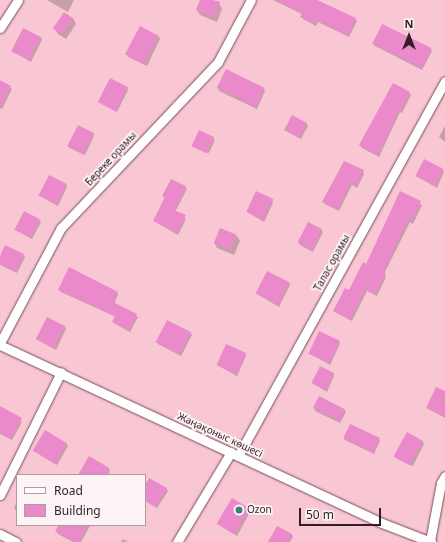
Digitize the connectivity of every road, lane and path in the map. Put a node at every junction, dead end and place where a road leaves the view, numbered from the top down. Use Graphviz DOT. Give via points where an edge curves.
graph roads {
  1 [pos="18,0"];
  2 [pos="251,0"];
  3 [pos="0,28"];
  4 [pos="445,80"];
  5 [pos="0,344"];
  6 [pos="61,372"];
  7 [pos="235,454"];
  8 [pos="445,476"];
  9 [pos="0,495"];
  10 [pos="0,535"];
  11 [pos="16,542"];
  12 [pos="177,542"];
  13 [pos="430,542"];
  1 -- 3 [label="street"];
  2 -- 5 [label="street, Береке орамы" via="218,62 62,228"];
  4 -- 7 [label="street, Талас орамы"];
  5 -- 6 [label="street, Жаңақоныс көшесі"];
  6 -- 7 [label="street, Жаңақоныс көшесі"];
  6 -- 9 [label="street"];
  7 -- 12 [label="street, Талас орамы"];
  7 -- 13 [label="street, Жаңақоныс көшесі" via="382,523"];
  8 -- 13 [label="street" via="441,483"];
  10 -- 11 [label="street"];
}
